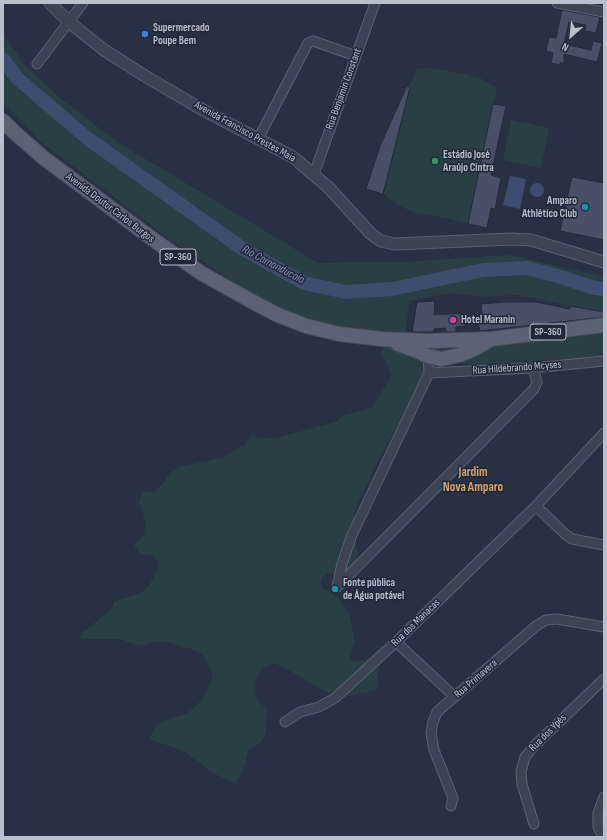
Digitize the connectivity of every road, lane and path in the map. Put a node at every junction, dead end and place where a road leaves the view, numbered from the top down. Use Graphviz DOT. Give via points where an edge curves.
graph roads {
  1 [pos="50,3"];
  2 [pos="83,3"];
  3 [pos="375,3"];
  4 [pos="557,3"];
  5 [pos="570,4"];
  6 [pos="604,12"];
  7 [pos="69,22"];
  8 [pos="356,56"];
  9 [pos="38,64"];
  10 [pos="3,120"];
  11 [pos="258,139"];
  12 [pos="314,174"];
  13 [pos="604,262"];
  14 [pos="604,325"];
  15 [pos="456,339"];
  16 [pos="491,339"];
  17 [pos="382,340"];
  18 [pos="427,341"];
  19 [pos="459,355"];
  20 [pos="428,356"];
  21 [pos="604,361"];
  22 [pos="534,368"];
  23 [pos="460,371"];
  24 [pos="430,373"];
  25 [pos="604,433"];
  26 [pos="536,506"];
  27 [pos="604,546"];
  28 [pos="604,627"];
  29 [pos="396,642"];
  30 [pos="604,679"];
  31 [pos="455,697"];
  32 [pos="285,722"];
  33 [pos="604,797"];
  34 [pos="451,806"];
  35 [pos="534,824"];
  36 [pos="603,837"];
  1 -- 7 [label="street, Avenida Francisco Prestes Maia"];
  2 -- 7 [label="street"];
  3 -- 8 [label="street, Rua Benjamin Constant"];
  4 -- 5 [label="street"];
  5 -- 6 [label="street"];
  7 -- 9 [label="street"];
  7 -- 11 [label="street, Avenida Francisco Prestes Maia" via="104,50 145,76"];
  8 -- 11 [label="street" via="313,41 308,43"];
  8 -- 12 [label="street, Rua Benjamin Constant"];
  10 -- 17 [label="main road, Avenida Doutor Carlos Burgos / SP-360" via="45,159 154,240 224,287 278,315 306,326"];
  11 -- 12 [label="street, Avenida Francisco Prestes Maia" via="293,157"];
  12 -- 13 [label="street, Avenida Francisco Prestes Maia" via="371,234 382,241 395,244 531,240"];
  14 -- 16 [label="main road, Avenida Doutor Carlos Burgos / SP-360"];
  15 -- 16 [label="main road, Avenida Doutor Carlos Burgos / SP-360"];
  15 -- 18 [label="main road, Avenida Doutor Carlos Burgos / SP-360"];
  15 -- 19 [label="street"];
  16 -- 19 [label="main road, Avenida Doutor Carlos Burgos / SP-360"];
  17 -- 18 [label="main road, Avenida Doutor Carlos Burgos / SP-360"];
  17 -- 20 [label="main road, Avenida Doutor Carlos Burgos / SP-360"];
  18 -- 20 [label="street"];
  19 -- 20 [label="main road, Avenida Doutor Carlos Burgos / SP-360" via="441,359"];
  19 -- 23 [label="street"];
  20 -- 24 [label="street"];
  21 -- 22 [label="street, Rua Hildebrando Mcyses"];
  22 -- 23 [label="street, Rua Hildebrando Mcyses"];
  22 -- 24 [label="street" via="537,382 534,388 337,587 352,535"];
  23 -- 24 [label="street, Rua Hildebrando Mcyses"];
  25 -- 26 [label="street, Rua dos Manacas"];
  26 -- 27 [label="street" via="572,539"];
  26 -- 29 [label="street, Rua dos Manacas"];
  28 -- 31 [label="street, Rua Primavera" via="557,619 546,620"];
  29 -- 31 [label="street"];
  29 -- 32 [label="street, Rua dos Manacas" via="335,698 318,707 300,712"];
  30 -- 35 [label="street, Rua dos Ypês" via="525,757 521,772 522,784"];
  31 -- 34 [label="street, Rua Primavera" via="437,712 432,722 431,733 434,750 453,798"];
  33 -- 36 [label="street" via="598,813 598,827"];
}
